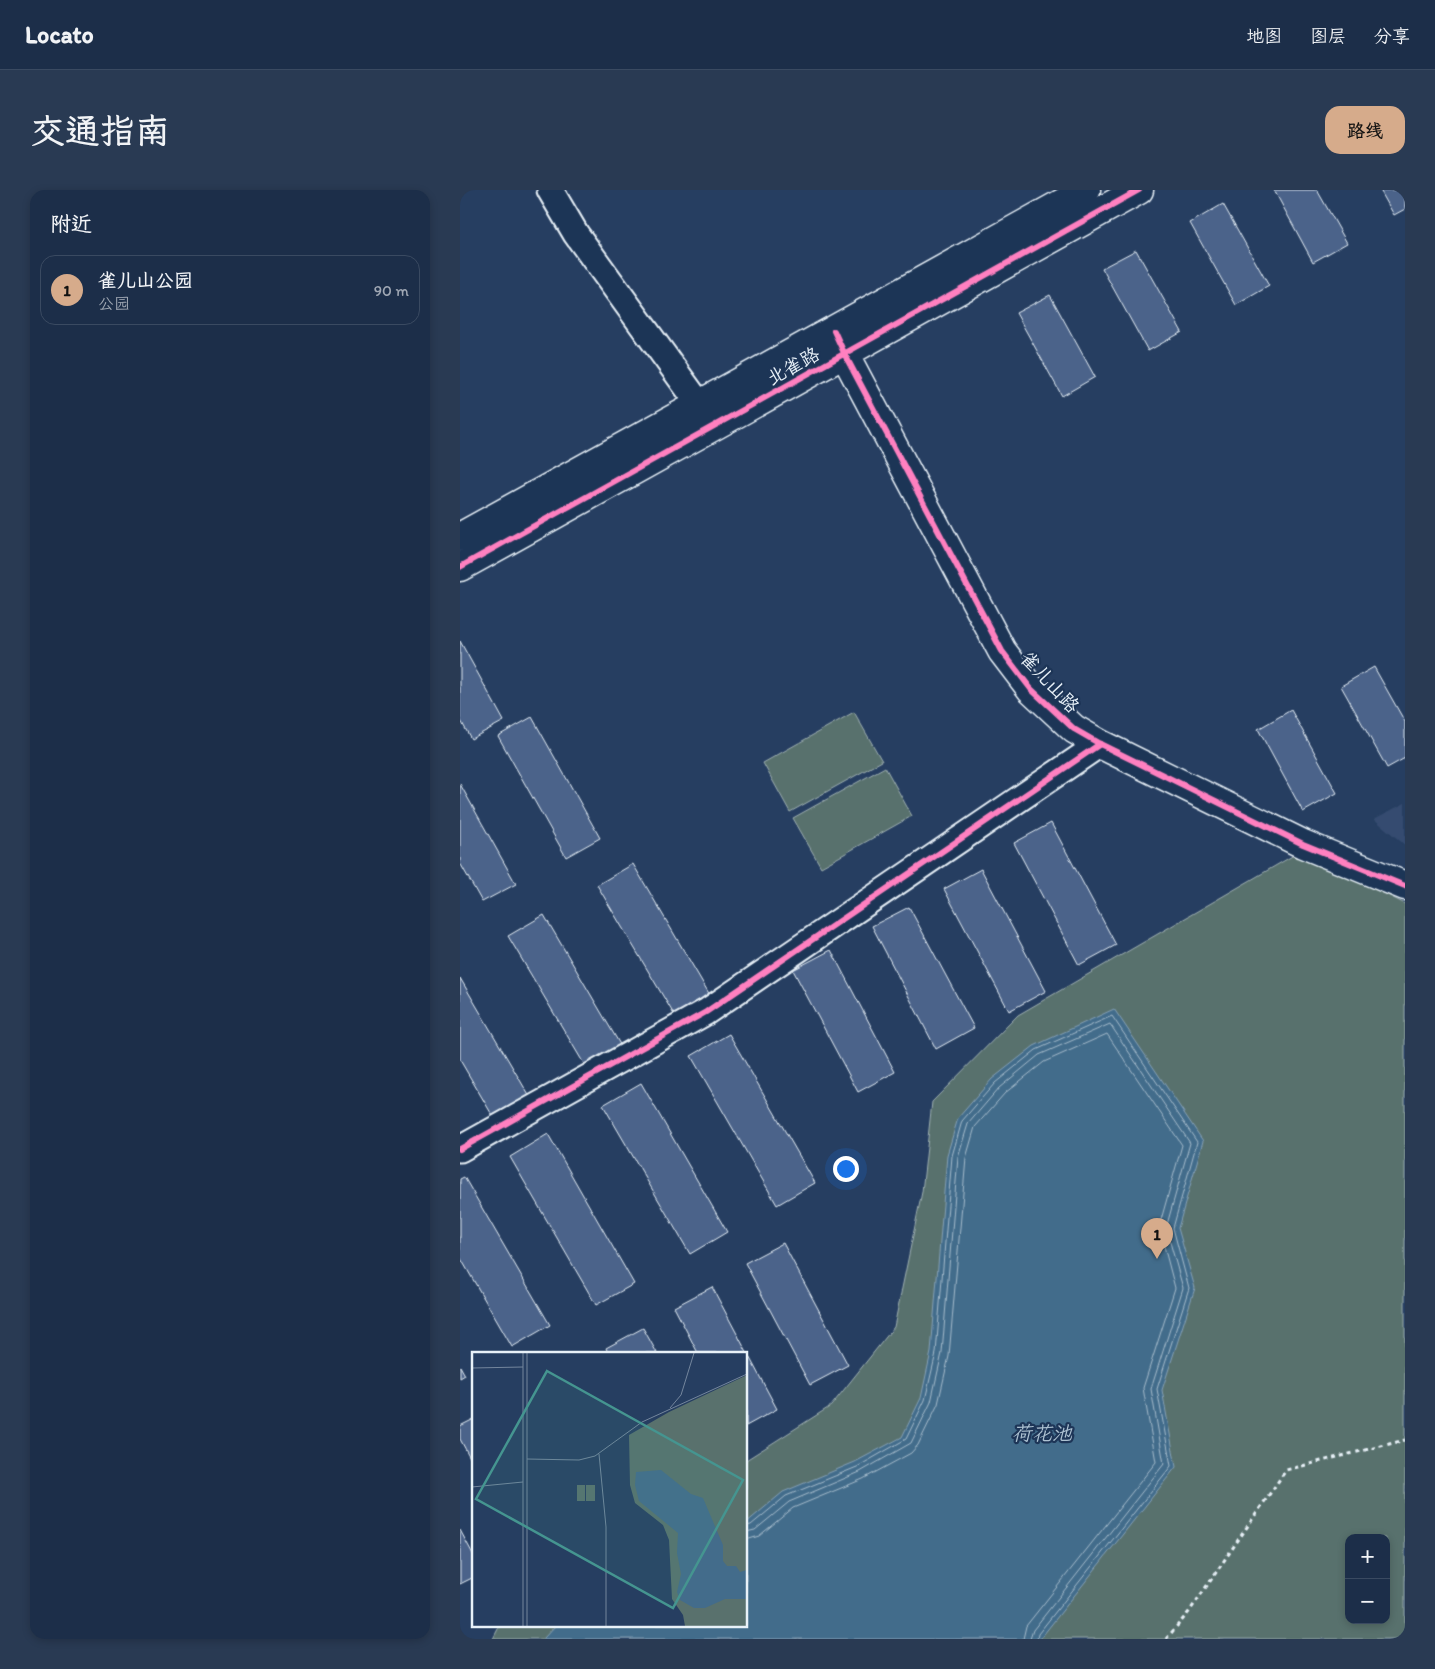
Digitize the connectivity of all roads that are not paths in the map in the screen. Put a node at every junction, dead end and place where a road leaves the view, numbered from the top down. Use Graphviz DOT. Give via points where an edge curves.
graph roads {
  1 [pos="550,190"];
  2 [pos="1086,190"];
  3 [pos="1140,190"];
  4 [pos="839,343"];
  5 [pos="700,405"];
  6 [pos="460,537"];
  7 [pos="460,567"];
  8 [pos="1100,744"];
  9 [pos="1405,886"];
  10 [pos="460,1149"];
  1 -- 5 [label="street" via="576,234"];
  2 -- 4 [label="street, 北雀路"];
  3 -- 4 [label="street, 北雀路"];
  4 -- 5 [label="street, 北雀路"];
  4 -- 7 [label="street, 北雀路"];
  4 -- 8 [label="street, 雀儿山路" via="1002,651 1031,689 1074,729"];
  5 -- 6 [label="street, 北雀路"];
  8 -- 9 [label="street, 雀儿山路" via="1303,844"];
  8 -- 10 [label="street" via="706,1012"];
}
